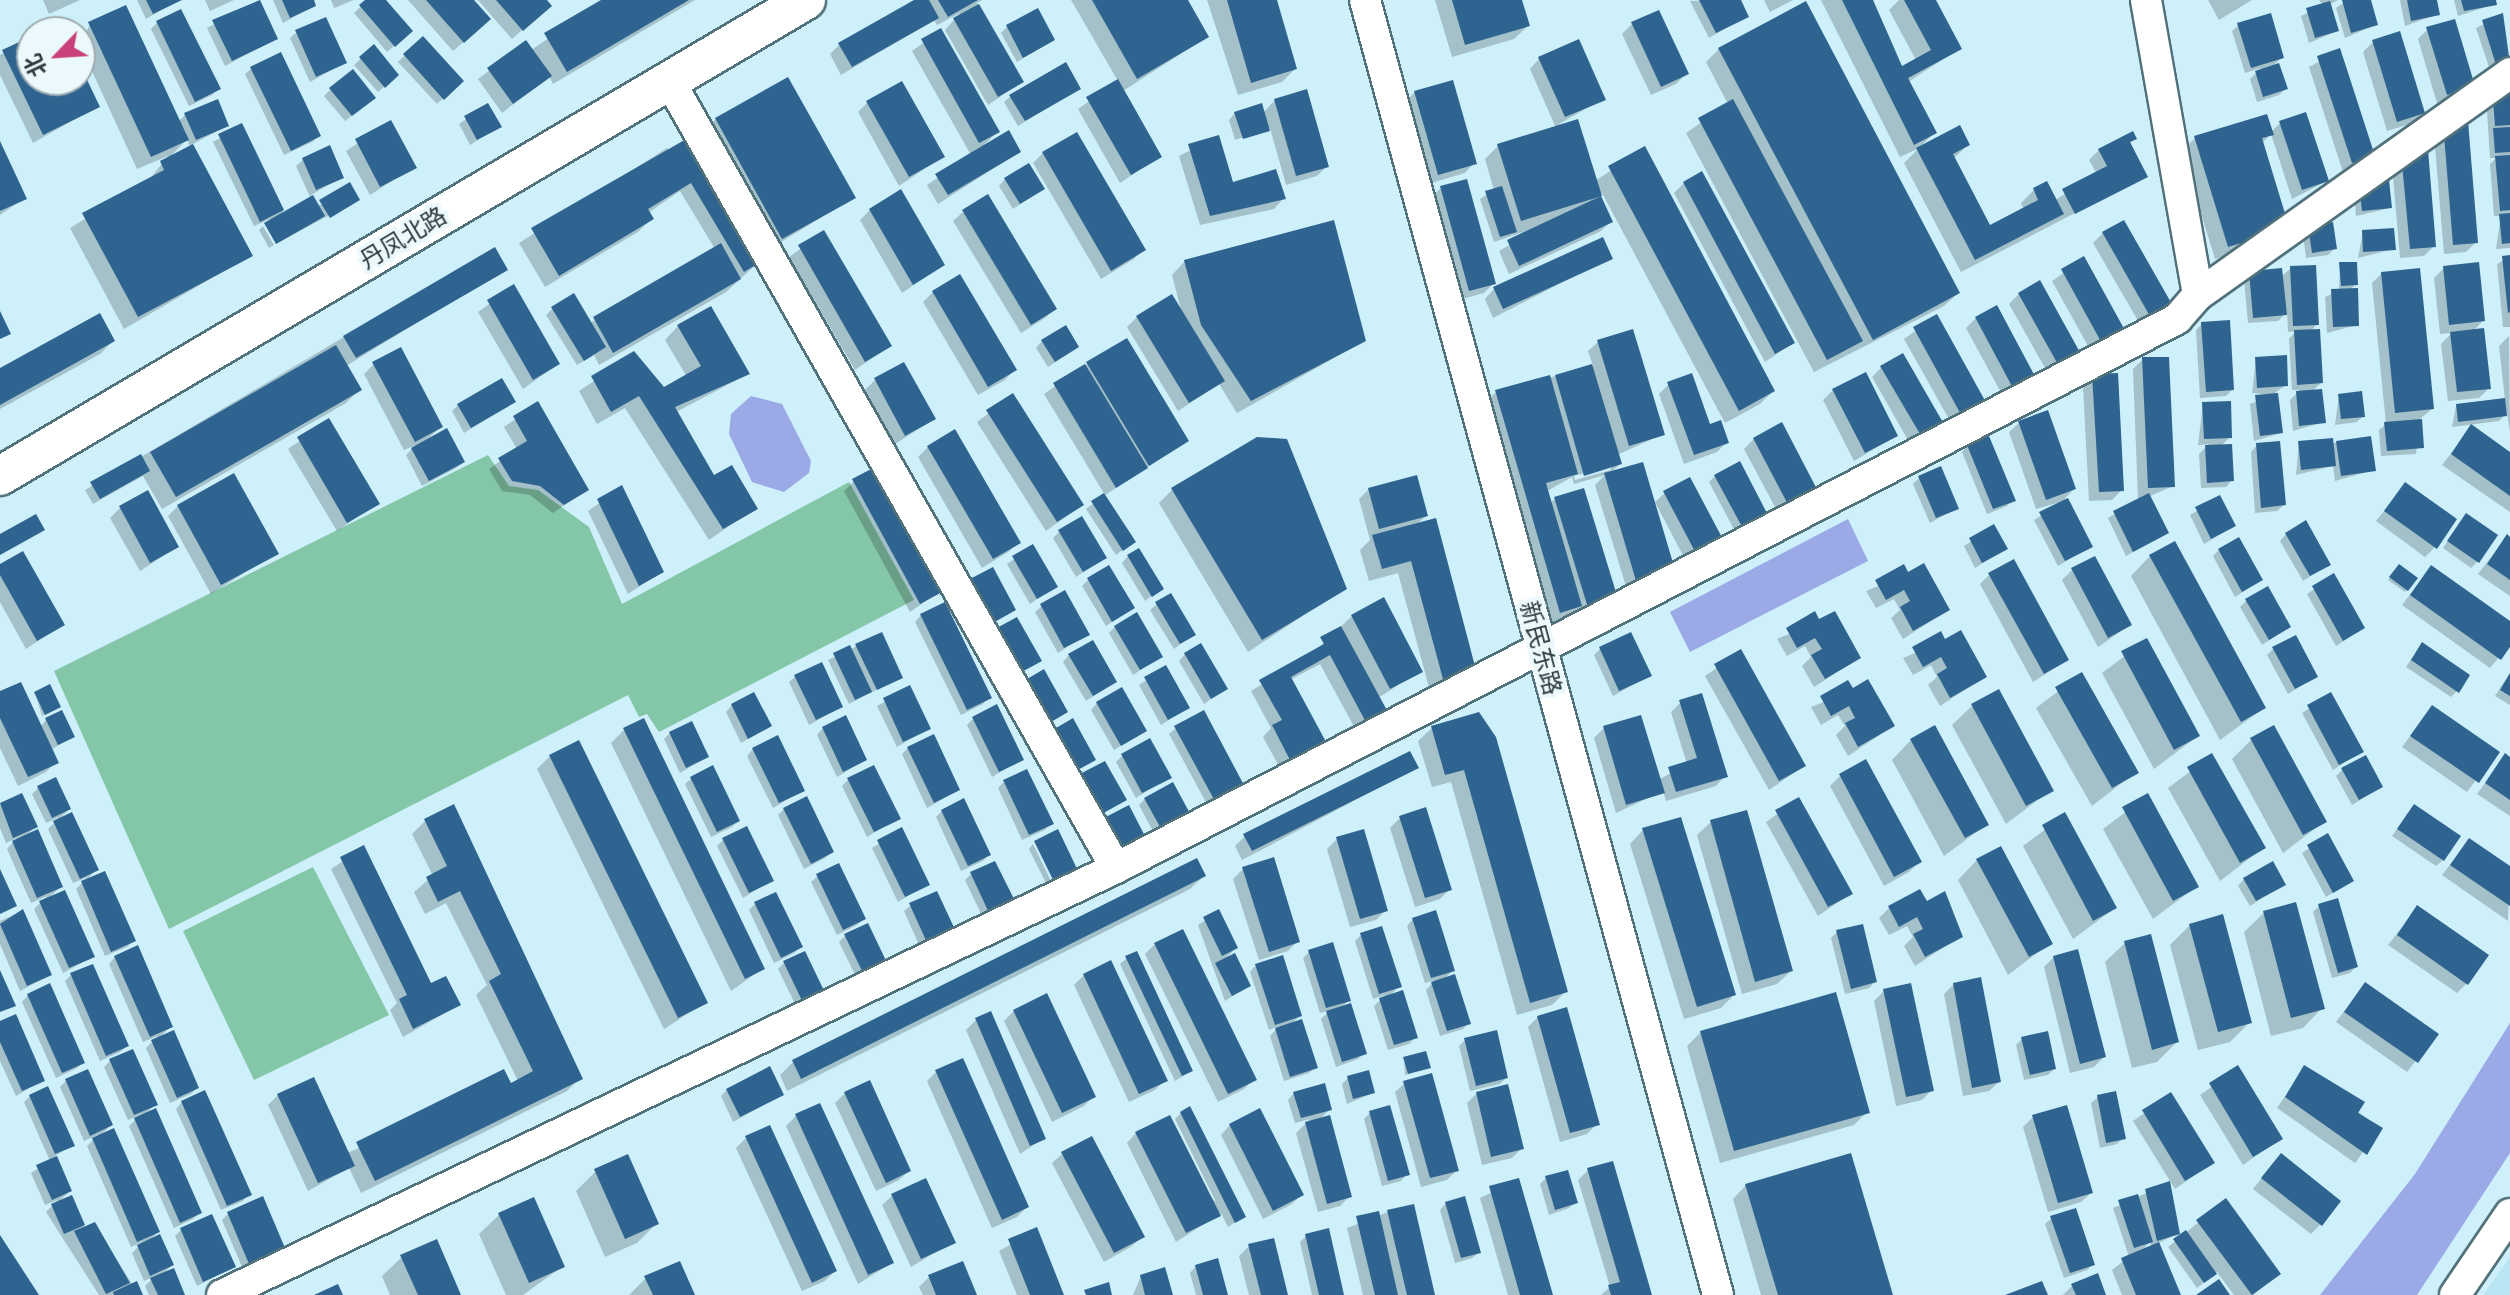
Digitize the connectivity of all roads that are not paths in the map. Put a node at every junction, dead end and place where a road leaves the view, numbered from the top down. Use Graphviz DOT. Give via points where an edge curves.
graph roads {
  1 [pos="806,0"];
  2 [pos="1365,0"];
  3 [pos="2146,0"];
  4 [pos="2510,73"];
  5 [pos="669,80"];
  6 [pos="2198,295"];
  7 [pos="0,476"];
  8 [pos="1540,647"];
  9 [pos="1116,868"];
  10 [pos="2510,1214"];
  11 [pos="222,1295"];
  12 [pos="1718,1295"];
  13 [pos="2455,1295"];
  1 -- 5 [label="main road, 丹凤北路"];
  2 -- 8 [label="street, 新民东路"];
  3 -- 6 [label="street"];
  4 -- 6 [label="street"];
  5 -- 7 [label="main road, 丹凤北路"];
  5 -- 9 [label="street"];
  6 -- 8 [label="street" via="2177,319 1684,580"];
  8 -- 9 [label="street"];
  8 -- 12 [label="street, 新民东路"];
  9 -- 11 [label="street"];
  10 -- 13 [label="street"];
}
